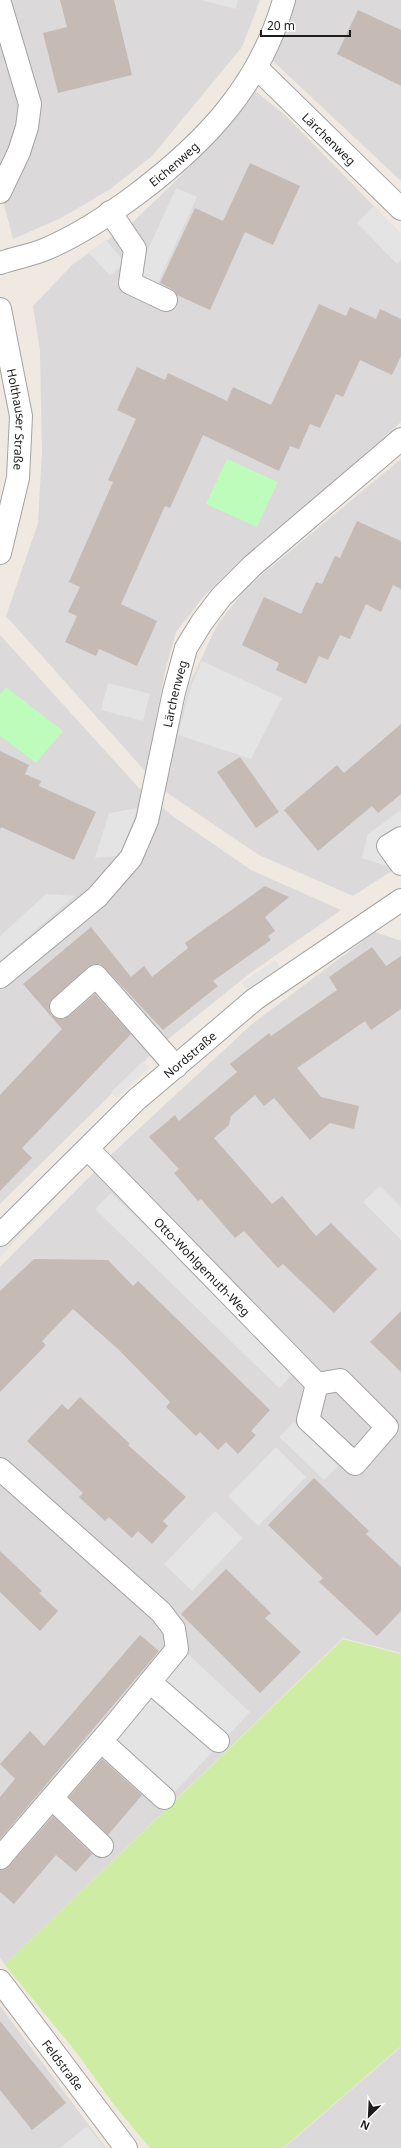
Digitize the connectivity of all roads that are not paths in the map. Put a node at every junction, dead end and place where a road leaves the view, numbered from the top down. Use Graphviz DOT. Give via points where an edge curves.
graph roads {
  1 [pos="284,0"];
  2 [pos="0,3"];
  3 [pos="257,68"];
  4 [pos="0,192"];
  5 [pos="401,209"];
  6 [pos="110,212"];
  7 [pos="0,263"];
  8 [pos="166,300"];
  9 [pos="0,310"];
  10 [pos="401,439"];
  11 [pos="0,553"];
  12 [pos="401,838"];
  13 [pos="401,864"];
  14 [pos="401,900"];
  15 [pos="0,977"];
  16 [pos="60,1006"];
  17 [pos="176,1066"];
  18 [pos="88,1149"];
  19 [pos="0,1235"];
  20 [pos="317,1384"];
  21 [pos="0,1469"];
  22 [pos="150,1682"];
  23 [pos="101,1741"];
  24 [pos="218,1742"];
  25 [pos="52,1798"];
  26 [pos="164,1798"];
  27 [pos="102,1846"];
  28 [pos="0,1858"];
  29 [pos="0,1982"];
  30 [pos="126,2148"];
  1 -- 3 [label="street, Eichenweg"];
  2 -- 4 [label="street" via="30,104 27,127 19,152"];
  3 -- 5 [label="street, Lärchenweg"];
  3 -- 6 [label="street, Eichenweg" via="242,91 204,137 156,179"];
  6 -- 7 [label="street, Eichenweg" via="84,230 45,249"];
  6 -- 8 [label="street" via="135,248 130,283"];
  9 -- 11 [label="street, Holthauser Straße" via="21,416 18,478"];
  10 -- 15 [label="street, Lärchenweg" via="252,566 202,622 186,648 174,692 147,821 131,858 97,898"];
  12 -- 13 [label="street" via="388,846"];
  14 -- 17 [label="street, Nordstraße" via="255,999"];
  16 -- 17 [label="street" via="96,976"];
  17 -- 18 [label="street, Nordstraße" via="136,1100"];
  18 -- 19 [label="street, Nordstraße"];
  18 -- 20 [label="street, Otto-Wohlgemuth-Weg"];
  21 -- 22 [label="street" via="160,1612 174,1629 177,1649"];
  22 -- 23 [label="street"];
  22 -- 24 [label="street"];
  23 -- 25 [label="street"];
  23 -- 26 [label="street"];
  25 -- 27 [label="street"];
  25 -- 28 [label="street"];
  29 -- 30 [label="street, Feldstraße"];
}
